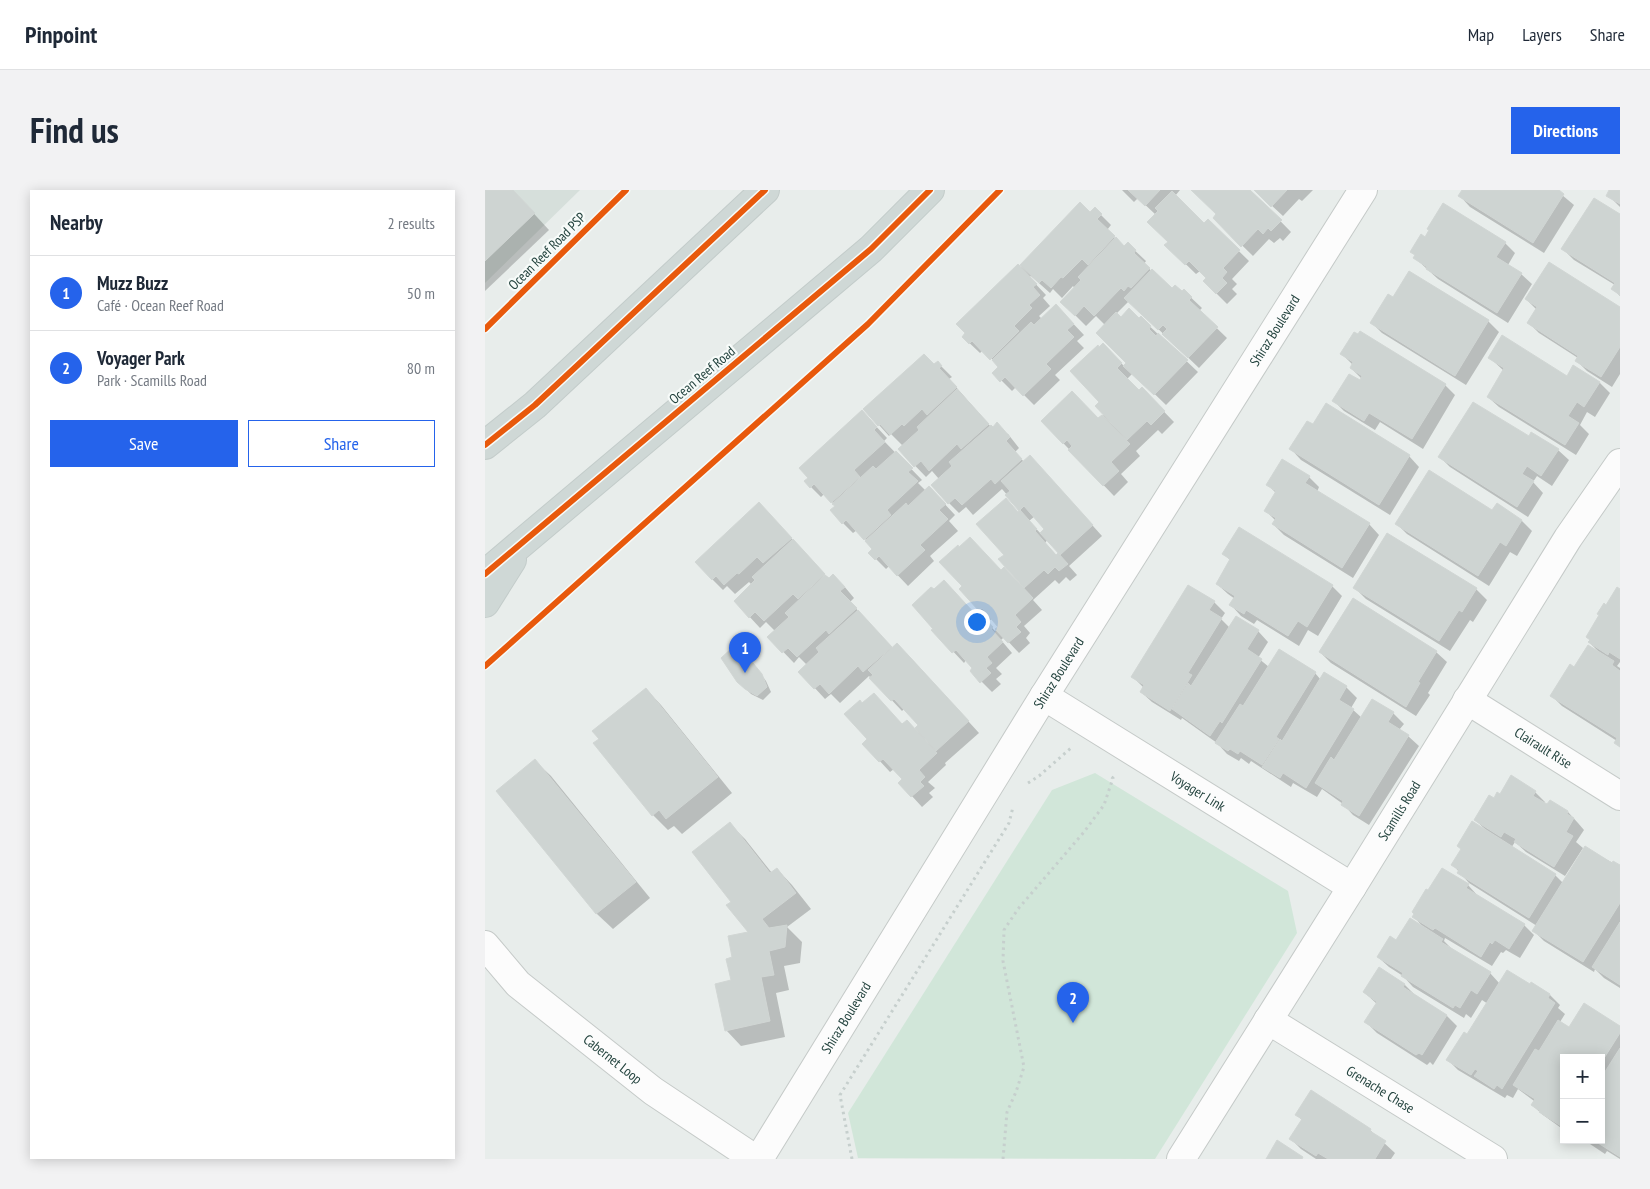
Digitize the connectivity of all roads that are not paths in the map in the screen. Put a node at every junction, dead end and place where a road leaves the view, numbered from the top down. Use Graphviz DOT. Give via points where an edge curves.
graph roads {
  1 [pos="765,190"];
  2 [pos="930,190"];
  3 [pos="1363,190"];
  4 [pos="485,445"];
  5 [pos="1620,463"];
  6 [pos="523,542"];
  7 [pos="485,574"];
  8 [pos="485,603"];
  9 [pos="1044,696"];
  10 [pos="1467,700"];
  11 [pos="1620,796"];
  12 [pos="1352,887"];
  13 [pos="485,945"];
  14 [pos="1268,1020"];
  15 [pos="755,1159"];
  16 [pos="759,1159"];
  17 [pos="1181,1159"];
  18 [pos="1493,1159"];
  1 -- 4 [label="main road" via="535,405"];
  2 -- 6 [label="main road, Ocean Reef Road" via="871,249"];
  3 -- 9 [label="street, Shiraz Boulevard"];
  5 -- 10 [label="street, Scamills Road" via="1568,538"];
  6 -- 7 [label="main road, Ocean Reef Road"];
  6 -- 8 [label="main road"];
  9 -- 12 [label="street, Voyager Link"];
  9 -- 16 [label="street, Shiraz Boulevard"];
  10 -- 11 [label="street, Clairault Rise"];
  10 -- 12 [label="street, Scamills Road"];
  12 -- 14 [label="street, Scamills Road"];
  13 -- 15 [label="street, Cabernet Loop" via="519,984 653,1091"];
  14 -- 17 [label="street, Scamills Road"];
  14 -- 18 [label="street, Grenache Chase"];
}
